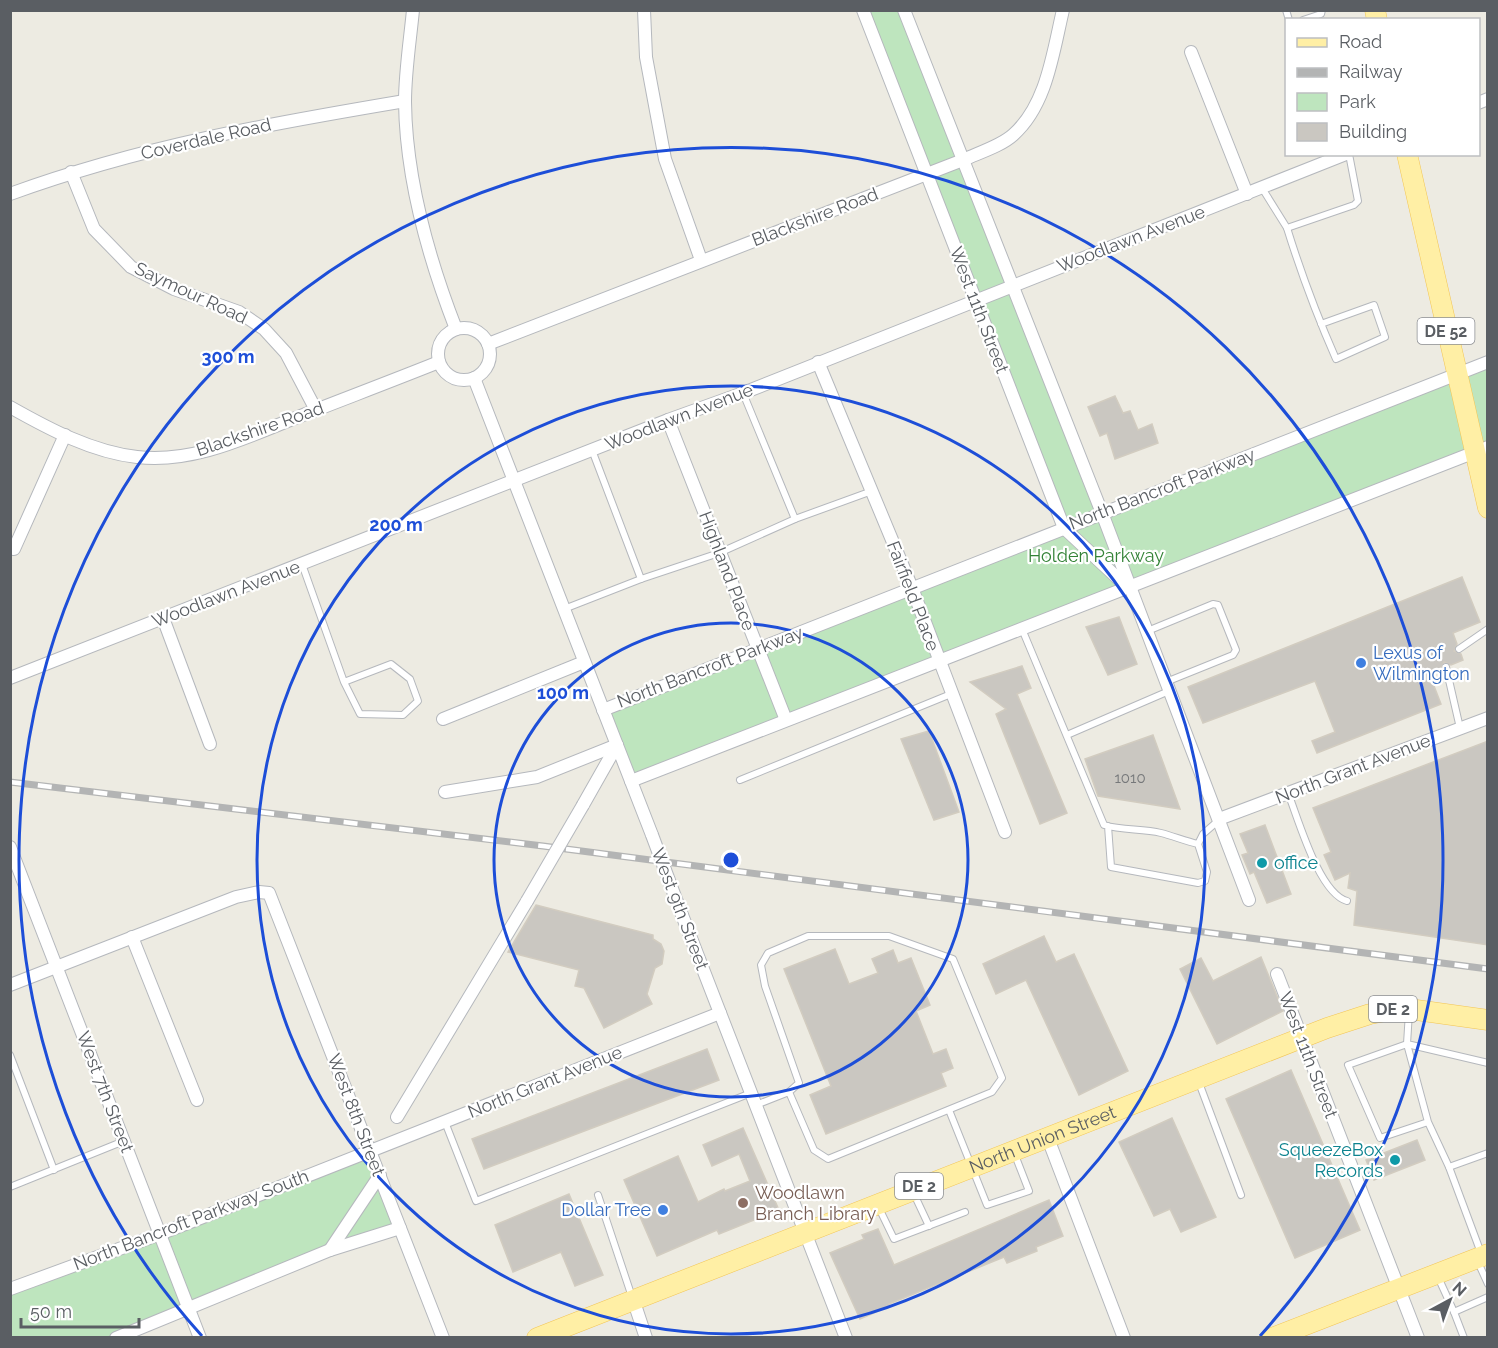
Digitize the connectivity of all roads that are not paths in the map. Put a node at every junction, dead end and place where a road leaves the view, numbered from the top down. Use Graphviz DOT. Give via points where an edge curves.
graph roads {
  1 [pos="413,10"];
  2 [pos="644,10"];
  3 [pos="863,10"];
  4 [pos="904,10"];
  5 [pos="1062,10"];
  6 [pos="1322,10"];
  7 [pos="1309,18"];
  8 [pos="1191,52"];
  9 [pos="405,101"];
  10 [pos="1342,156"];
  11 [pos="1345,156"];
  12 [pos="1407,156"];
  13 [pos="963,160"];
  14 [pos="72,172"];
  15 [pos="927,174"];
  16 [pos="1262,188"];
  17 [pos="10,194"];
  18 [pos="1247,194"];
  19 [pos="1287,228"];
  20 [pos="701,260"];
  21 [pos="1013,285"];
  22 [pos="975,300"];
  23 [pos="1321,324"];
  24 [pos="456,329"];
  25 [pos="488,344"];
  26 [pos="440,362"];
  27 [pos="818,362"];
  28 [pos="1488,362"];
  29 [pos="1455,374"];
  30 [pos="474,378"];
  31 [pos="743,393"];
  32 [pos="10,407"];
  33 [pos="316,410"];
  34 [pos="668,420"];
  35 [pos="64,435"];
  36 [pos="1482,449"];
  37 [pos="592,450"];
  38 [pos="513,481"];
  39 [pos="872,491"];
  40 [pos="1488,507"];
  41 [pos="1102,513"];
  42 [pos="795,519"];
  43 [pos="1064,528"];
  44 [pos="14,549"];
  45 [pos="719,553"];
  46 [pos="302,564"];
  47 [pos="641,579"];
  48 [pos="1128,587"];
  49 [pos="912,588"];
  50 [pos="563,610"];
  51 [pos="163,618"];
  52 [pos="1022,628"];
  53 [pos="1488,629"];
  54 [pos="1145,632"];
  55 [pos="757,649"];
  56 [pos="1459,649"];
  57 [pos="938,661"];
  58 [pos="584,662"];
  59 [pos="1446,667"];
  60 [pos="10,678"];
  61 [pos="344,682"];
  62 [pos="1167,687"];
  63 [pos="951,694"];
  64 [pos="603,710"];
  65 [pos="1488,718"];
  66 [pos="443,719"];
  67 [pos="786,720"];
  68 [pos="1460,728"];
  69 [pos="1067,735"];
  70 [pos="210,744"];
  71 [pos="617,745"];
  72 [pos="740,780"];
  73 [pos="631,781"];
  74 [pos="445,792"];
  75 [pos="1288,793"];
  76 [pos="1219,819"];
  77 [pos="1108,826"];
  78 [pos="1005,832"];
  79 [pos="1198,844"];
  80 [pos="10,847"];
  81 [pos="1249,900"];
  82 [pos="1347,901"];
  83 [pos="132,937"];
  84 [pos="57,967"];
  85 [pos="1277,974"];
  86 [pos="10,985"];
  87 [pos="1409,1008"];
  88 [pos="720,1013"];
  89 [pos="1488,1020"];
  90 [pos="1301,1036"];
  91 [pos="1407,1044"];
  92 [pos="10,1055"];
  93 [pos="1488,1063"];
  94 [pos="1197,1077"];
  95 [pos="789,1092"];
  96 [pos="751,1093"];
  97 [pos="197,1100"];
  98 [pos="756,1106"];
  99 [pos="949,1110"];
  100 [pos="398,1117"];
  101 [pos="444,1122"];
  102 [pos="1428,1122"];
  103 [pos="1047,1136"];
  104 [pos="124,1141"];
  105 [pos="1013,1149"];
  106 [pos="370,1150"];
  107 [pos="1488,1153"];
  108 [pos="969,1167"];
  109 [pos="1449,1167"];
  110 [pos="54,1170"];
  111 [pos="380,1174"];
  112 [pos="10,1187"];
  113 [pos="912,1189"];
  114 [pos="598,1195"];
  115 [pos="1241,1195"];
  116 [pos="877,1203"];
  117 [pos="965,1212"];
  118 [pos="929,1226"];
  119 [pos="400,1228"];
  120 [pos="805,1231"];
  121 [pos="160,1234"];
  122 [pos="330,1250"];
  123 [pos="1482,1256"];
  124 [pos="1436,1274"];
  125 [pos="1488,1284"];
  126 [pos="1399,1288"];
  127 [pos="10,1289"];
  128 [pos="1488,1297"];
  129 [pos="634,1302"];
  130 [pos="189,1309"];
  131 [pos="1454,1312"];
  132 [pos="116,1338"];
  133 [pos="200,1338"];
  134 [pos="443,1338"];
  135 [pos="537,1338"];
  136 [pos="646,1338"];
  137 [pos="846,1338"];
  138 [pos="1124,1338"];
  139 [pos="1272,1338"];
  140 [pos="1418,1338"];
  141 [pos="1464,1338"];
  1 -- 9 [label="street"];
  2 -- 20 [label="street" via="646,57 665,159"];
  3 -- 15 [label="street, West 11th Street"];
  4 -- 13 [label="street, West 11th Street"];
  5 -- 13 [label="street, Blackshire Road" via="1047,78 1030,117 1012,136"];
  6 -- 7 [label="lane"];
  8 -- 18 [label="street"];
  9 -- 14 [label="street, Coverdale Road" via="242,129"];
  9 -- 24 [label="street" via="421,225"];
  10 -- 16 [label="street, Woodlawn Avenue"];
  11 -- 19 [label="lane" via="1358,201"];
  12 -- 29 [label="main road, DE 52"];
  13 -- 15 [label="street, Blackshire Road"];
  13 -- 21 [label="street, West 11th Street"];
  14 -- 17 [label="street, Coverdale Road"];
  14 -- 33 [label="street, Saymour Road" via="94,228 131,267 174,289 239,312 264,329 286,353"];
  15 -- 20 [label="street, Blackshire Road"];
  15 -- 22 [label="street, West 11th Street"];
  16 -- 18 [label="street, Woodlawn Avenue"];
  16 -- 19 [label="lane"];
  18 -- 21 [label="street, Woodlawn Avenue"];
  19 -- 23 [label="lane" via="1305,288"];
  20 -- 25 [label="street, Blackshire Road"];
  21 -- 22 [label="street, Woodlawn Avenue"];
  21 -- 41 [label="street, West 11th Street"];
  22 -- 27 [label="street, Woodlawn Avenue"];
  22 -- 43 [label="street, West 11th Street"];
  23 -- 23 [label="lane" via="1336,359 1385,337 1374,305"];
  24 -- 25 [label="street" via="477,331"];
  24 -- 26 [label="street" via="442,340 438,350"];
  25 -- 30 [label="street" via="488,365"];
  26 -- 30 [label="street" via="452,377"];
  26 -- 33 [label="street, Blackshire Road"];
  27 -- 31 [label="street, Woodlawn Avenue"];
  27 -- 39 [label="street, Fairfield Place"];
  28 -- 29 [label="street, North Bancroft Parkway"];
  29 -- 36 [label="main road, DE 52"];
  29 -- 41 [label="street, North Bancroft Parkway"];
  30 -- 38 [label="street, West 9th Street"];
  31 -- 34 [label="street, Woodlawn Avenue"];
  31 -- 42 [label="lane"];
  32 -- 35 [label="street, Blackshire Road"];
  33 -- 35 [label="street, Blackshire Road" via="226,445 174,458 137,457"];
  34 -- 37 [label="street, Woodlawn Avenue"];
  34 -- 45 [label="street, Highland Place"];
  35 -- 44 [label="street"];
  36 -- 40 [label="main road, DE 52"];
  36 -- 48 [label="street"];
  37 -- 38 [label="street, Woodlawn Avenue"];
  37 -- 47 [label="lane"];
  38 -- 46 [label="street, Woodlawn Avenue"];
  38 -- 50 [label="street, West 9th Street"];
  39 -- 42 [label="lane"];
  39 -- 49 [label="street, Fairfield Place"];
  41 -- 43 [label="street, North Bancroft Parkway"];
  41 -- 48 [label="street, West 11th Street"];
  42 -- 45 [label="lane"];
  43 -- 48 [label="street, West 11th Street"];
  43 -- 49 [label="street, North Bancroft Parkway"];
  45 -- 47 [label="lane"];
  45 -- 55 [label="street, Highland Place"];
  46 -- 51 [label="street, Woodlawn Avenue"];
  46 -- 61 [label="lane"];
  47 -- 50 [label="lane"];
  48 -- 52 [label="street"];
  48 -- 54 [label="street, West 11th Street"];
  49 -- 55 [label="street, North Bancroft Parkway"];
  49 -- 57 [label="street, Fairfield Place"];
  50 -- 58 [label="street, West 9th Street"];
  51 -- 60 [label="street, Woodlawn Avenue"];
  51 -- 70 [label="street"];
  52 -- 57 [label="street"];
  52 -- 69 [label="lane"];
  53 -- 56 [label="lane"];
  54 -- 62 [label="street, West 11th Street"];
  54 -- 62 [label="lane" via="1213,604 1218,605 1229,632 1236,650 1233,655"];
  55 -- 64 [label="street, North Bancroft Parkway"];
  55 -- 67 [label="street, Highland Place"];
  57 -- 63 [label="street, Fairfield Place"];
  57 -- 67 [label="street"];
  58 -- 64 [label="street, West 9th Street"];
  58 -- 66 [label="street"];
  59 -- 68 [label="lane"];
  61 -- 61 [label="lane" via="360,714 403,715 418,701 410,679 391,664"];
  62 -- 69 [label="lane"];
  62 -- 76 [label="street, West 11th Street"];
  63 -- 72 [label="lane"];
  63 -- 78 [label="street, Fairfield Place"];
  64 -- 71 [label="street, West 9th Street"];
  65 -- 68 [label="street, North Grant Avenue"];
  67 -- 73 [label="street"];
  68 -- 75 [label="street, North Grant Avenue"];
  69 -- 77 [label="lane" via="1104,825"];
  71 -- 73 [label="street, West 9th Street"];
  71 -- 74 [label="street" via="537,777"];
  71 -- 100 [label="street, bridge"];
  73 -- 88 [label="street, West 9th Street, bridge"];
  75 -- 76 [label="street, North Grant Avenue"];
  75 -- 82 [label="lane" via="1323,880 1339,899"];
  76 -- 79 [label="lane"];
  76 -- 81 [label="street, West 11th Street"];
  77 -- 79 [label="lane" via="1159,832"];
  77 -- 79 [label="lane" via="1111,867 1198,883 1205,881 1207,872"];
  80 -- 84 [label="street, West 7th Street"];
  83 -- 84 [label="street"];
  83 -- 97 [label="street"];
  83 -- 106 [label="street, West 8th Street" via="236,897 269,893"];
  84 -- 86 [label="street"];
  84 -- 104 [label="street, West 7th Street"];
  85 -- 90 [label="street, West 11th Street"];
  87 -- 89 [label="main road, North Union Street / DE 2"];
  87 -- 90 [label="main road, North Union Street / DE 2" via="1370,1014"];
  87 -- 91 [label="lane"];
  88 -- 96 [label="street, West 9th Street"];
  88 -- 101 [label="street, North Grant Avenue"];
  90 -- 94 [label="main road, North Union Street / DE 2"];
  90 -- 126 [label="street, West 11th Street"];
  91 -- 93 [label="lane"];
  91 -- 102 [label="lane"];
  91 -- 102 [label="lane" via="1348,1065 1380,1138"];
  92 -- 110 [label="lane"];
  94 -- 103 [label="main road, North Union Street / DE 2"];
  94 -- 115 [label="lane"];
  95 -- 98 [label="lane"];
  95 -- 99 [label="lane" via="814,1150 828,1159"];
  95 -- 99 [label="lane" via="799,1083 765,986 761,965 768,953 808,936 889,936 953,959 1002,1078 992,1092"];
  96 -- 98 [label="street, West 9th Street"];
  96 -- 101 [label="lane" via="476,1201"];
  98 -- 120 [label="street, West 9th Street"];
  99 -- 108 [label="lane"];
  101 -- 106 [label="street, North Grant Avenue"];
  102 -- 109 [label="lane"];
  103 -- 105 [label="main road, North Union Street / DE 2"];
  103 -- 138 [label="street"];
  104 -- 110 [label="lane"];
  104 -- 121 [label="street, West 7th Street"];
  105 -- 108 [label="main road, North Union Street / DE 2"];
  105 -- 108 [label="lane" via="1029,1191 987,1205"];
  106 -- 111 [label="street, West 8th Street"];
  106 -- 121 [label="street, North Bancroft Parkway South"];
  107 -- 109 [label="lane"];
  108 -- 113 [label="main road, North Union Street / DE 2"];
  109 -- 123 [label="lane"];
  110 -- 112 [label="lane"];
  111 -- 119 [label="street, West 8th Street"];
  111 -- 122 [label="street"];
  113 -- 116 [label="main road, North Union Street / DE 2"];
  113 -- 118 [label="lane"];
  114 -- 129 [label="lane"];
  116 -- 118 [label="lane" via="894,1239"];
  116 -- 120 [label="main road, North Union Street / DE 2"];
  117 -- 118 [label="lane"];
  119 -- 122 [label="street"];
  119 -- 134 [label="street, West 8th Street"];
  120 -- 129 [label="main road, North Union Street / DE 2"];
  120 -- 137 [label="street, West 9th Street"];
  121 -- 127 [label="street, North Bancroft Parkway South"];
  121 -- 130 [label="street, West 7th Street"];
  122 -- 130 [label="street"];
  123 -- 124 [label="main road"];
  123 -- 125 [label="lane"];
  124 -- 126 [label="main road"];
  124 -- 131 [label="lane"];
  126 -- 139 [label="main road"];
  126 -- 140 [label="street, West 11th Street"];
  128 -- 131 [label="lane"];
  129 -- 135 [label="main road, North Union Street / DE 2"];
  129 -- 136 [label="street"];
  130 -- 132 [label="street"];
  130 -- 133 [label="street, West 7th Street"];
  131 -- 141 [label="lane"];
}
